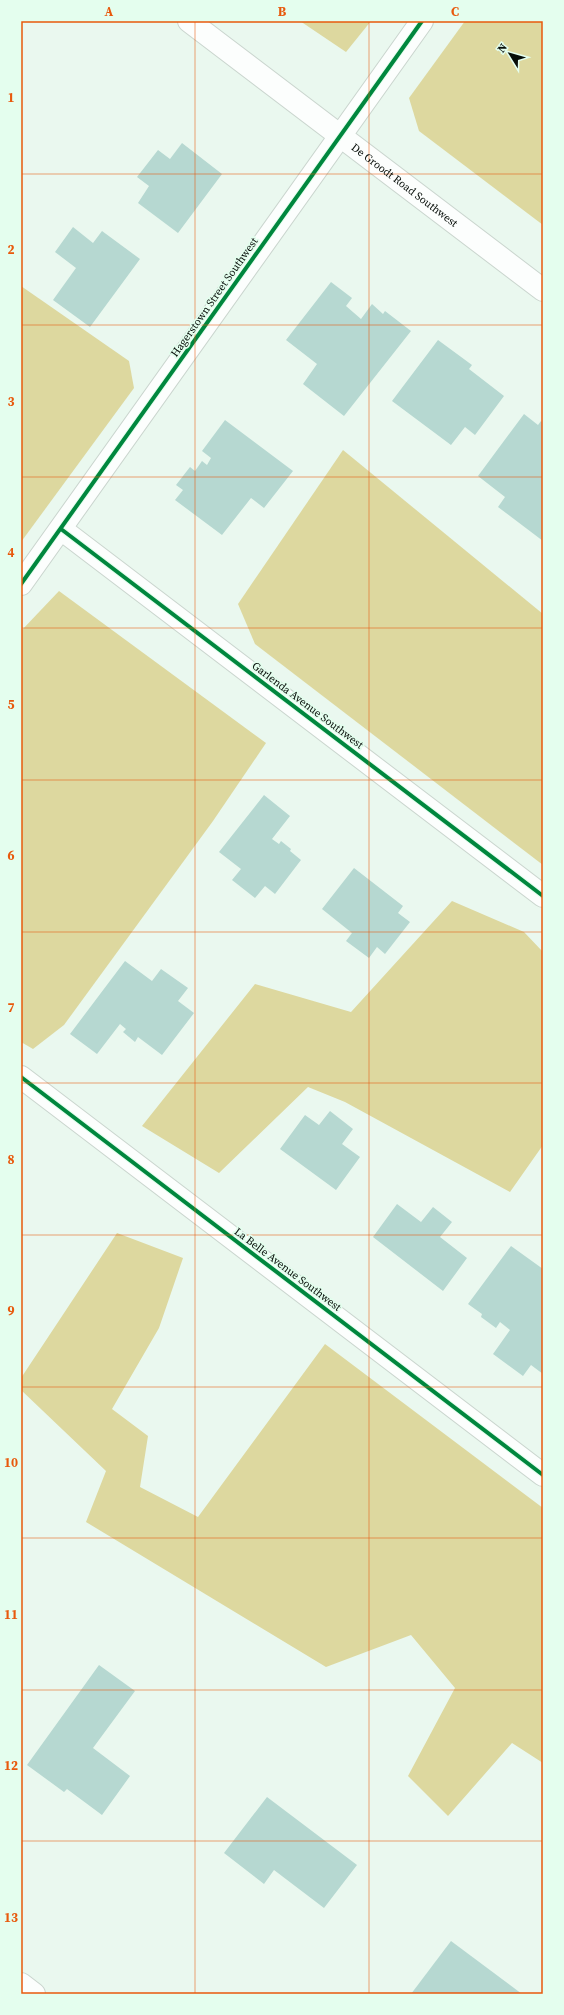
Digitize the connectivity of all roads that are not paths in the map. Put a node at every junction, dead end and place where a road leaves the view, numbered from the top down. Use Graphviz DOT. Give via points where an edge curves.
graph roads {
  1 [pos="189,21"];
  2 [pos="422,21"];
  3 [pos="340,136"];
  4 [pos="543,290"];
  5 [pos="61,528"];
  6 [pos="21,584"];
  7 [pos="543,896"];
  8 [pos="21,1077"];
  9 [pos="543,1475"];
  10 [pos="21,1984"];
  11 [pos="34,1994"];
  1 -- 3 [label="street, De Groodt Road Southwest"];
  2 -- 3 [label="street, Hagerstown Street Southwest"];
  3 -- 4 [label="street, De Groodt Road Southwest"];
  3 -- 5 [label="street, Hagerstown Street Southwest"];
  5 -- 6 [label="street, Hagerstown Street Southwest"];
  5 -- 7 [label="street, Garlenda Avenue Southwest"];
  8 -- 9 [label="street, La Belle Avenue Southwest"];
  10 -- 11 [label="street"];
}
